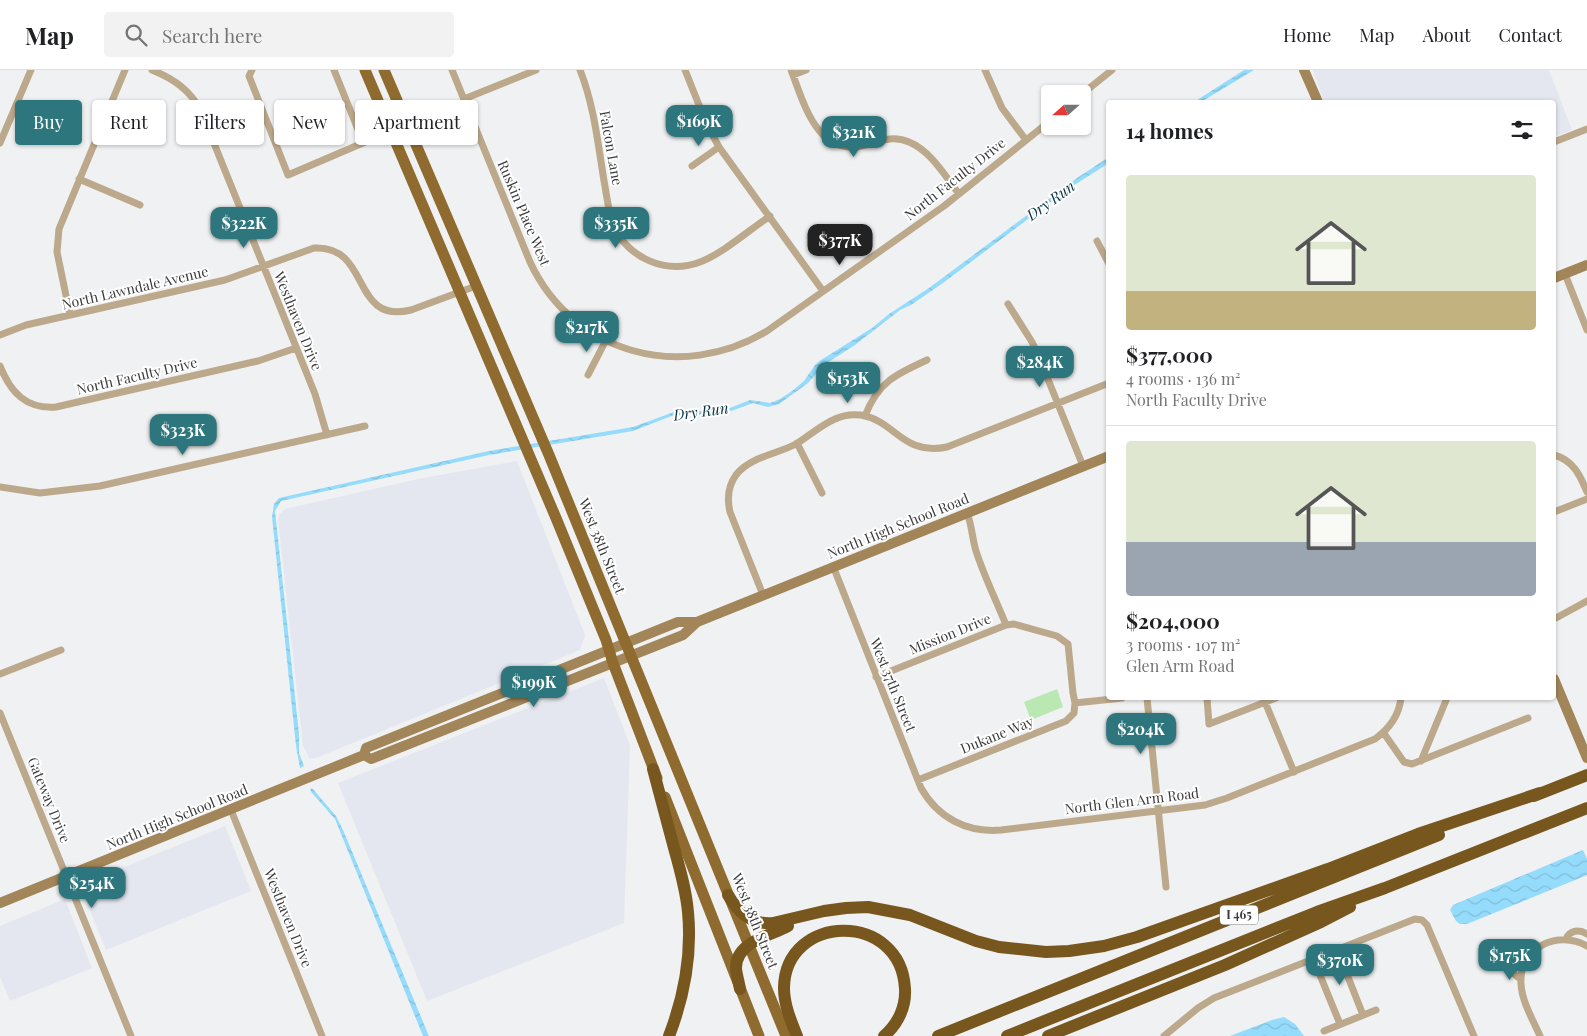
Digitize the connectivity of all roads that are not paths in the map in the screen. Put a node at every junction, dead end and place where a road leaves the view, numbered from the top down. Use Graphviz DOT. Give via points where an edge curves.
graph roads {
  1 [pos="31,70"];
  2 [pos="125,70"];
  3 [pos="152,70"];
  4 [pos="252,70"];
  5 [pos="334,70"];
  6 [pos="365,70"];
  7 [pos="384,70"];
  8 [pos="452,70"];
  9 [pos="536,70"];
  10 [pos="580,70"];
  11 [pos="685,70"];
  12 [pos="806,70"];
  13 [pos="985,70"];
  14 [pos="1112,70"];
  15 [pos="1304,70"];
  16 [pos="792,73"];
  17 [pos="1091,87"];
  18 [pos="378,100"];
  19 [pos="464,100"];
  20 [pos="1317,100"];
  21 [pos="355,122"];
  22 [pos="1041,128"];
  23 [pos="1587,129"];
  24 [pos="478,134"];
  25 [pos="1026,140"];
  26 [pos="1556,141"];
  27 [pos="0,143"];
  28 [pos="356,145"];
  29 [pos="397,145"];
  30 [pos="719,147"];
  31 [pos="692,166"];
  32 [pos="79,179"];
  33 [pos="959,194"];
  34 [pos="140,205"];
  35 [pos="770,216"];
  36 [pos="1097,241"];
  37 [pos="1106,258"];
  38 [pos="1587,265"];
  39 [pos="263,267"];
  40 [pos="1565,274"];
  41 [pos="1556,277"];
  42 [pos="476,286"];
  43 [pos="823,291"];
  44 [pos="461,292"];
  45 [pos="1008,304"];
  46 [pos="70,315"];
  47 [pos="1587,330"];
  48 [pos="0,335"];
  49 [pos="606,340"];
  50 [pos="296,348"];
  51 [pos="928,360"];
  52 [pos="0,366"];
  53 [pos="588,375"];
  54 [pos="1106,384"];
  55 [pos="1058,404"];
  56 [pos="865,416"];
  57 [pos="365,426"];
  58 [pos="327,435"];
  59 [pos="797,443"];
  60 [pos="1556,456"];
  61 [pos="1106,457"];
  62 [pos="1083,466"];
  63 [pos="0,487"];
  64 [pos="1587,492"];
  65 [pos="822,493"];
  66 [pos="1587,499"];
  67 [pos="1556,511"];
  68 [pos="968,513"];
  69 [pos="833,566"];
  70 [pos="764,595"];
  71 [pos="1587,601"];
  72 [pos="1556,618"];
  73 [pos="697,622"];
  74 [pos="1006,624"];
  75 [pos="626,643"];
  76 [pos="61,650"];
  77 [pos="610,650"];
  78 [pos="631,656"];
  79 [pos="612,663"];
  80 [pos="0,674"];
  81 [pos="876,677"];
  82 [pos="1556,683"];
  83 [pos="1106,700"];
  84 [pos="1147,700"];
  85 [pos="1207,700"];
  86 [pos="1270,700"];
  87 [pos="1400,700"];
  88 [pos="1446,700"];
  89 [pos="1265,702"];
  90 [pos="1075,703"];
  91 [pos="0,713"];
  92 [pos="1528,718"];
  93 [pos="1383,732"];
  94 [pos="364,755"];
  95 [pos="1586,757"];
  96 [pos="1421,760"];
  97 [pos="653,769"];
  98 [pos="1294,772"];
  99 [pos="1587,775"];
  100 [pos="918,780"];
  101 [pos="1540,793"];
  102 [pos="937,808"];
  103 [pos="1587,808"];
  104 [pos="231,810"];
  105 [pos="1158,811"];
  106 [pos="66,876"];
  107 [pos="1166,887"];
  108 [pos="1385,888"];
  109 [pos="728,895"];
  110 [pos="0,903"];
  111 [pos="808,915"];
  112 [pos="1587,934"];
  113 [pos="1566,939"];
  114 [pos="749,946"];
  115 [pos="1587,946"];
  116 [pos="1337,949"];
  117 [pos="1530,955"];
  118 [pos="1314,958"];
  119 [pos="1521,979"];
  120 [pos="740,989"];
  121 [pos="1376,1010"];
  122 [pos="1363,1015"];
  123 [pos="1091,1020"];
  124 [pos="1340,1024"];
  125 [pos="1324,1031"];
  126 [pos="131,1036"];
  127 [pos="322,1036"];
  128 [pos="669,1036"];
  129 [pos="759,1036"];
  130 [pos="786,1036"];
  131 [pos="797,1036"];
  132 [pos="884,1036"];
  133 [pos="938,1036"];
  134 [pos="1008,1036"];
  135 [pos="1048,1036"];
  136 [pos="1060,1036"];
  137 [pos="1164,1036"];
  138 [pos="1474,1036"];
  139 [pos="1540,1036"];
  1 -- 27 [label="street"];
  2 -- 32 [label="street"];
  3 -- 39 [label="street, Westhaven Drive" via="180,85 199,108"];
  4 -- 28 [label="street" via="249,76 288,175"];
  5 -- 21 [label="street"];
  6 -- 18 [label="main road"];
  7 -- 42 [label="main road, West 38th Street"];
  8 -- 19 [label="street, Ruskin Place West"];
  9 -- 19 [label="street"];
  10 -- 35 [label="street, Falcon Lane" via="589,95 611,216 621,238 637,254 664,266 693,264 714,255"];
  11 -- 30 [label="street"];
  12 -- 16 [label="street"];
  13 -- 25 [label="street" via="1002,108"];
  14 -- 17 [label="street"];
  15 -- 20 [label="street"];
  16 -- 33 [label="street" via="814,124 830,140 855,147 890,139 909,142 925,152"];
  22 -- 25 [label="street, North Faculty Drive"];
  23 -- 26 [label="street"];
  24 -- 49 [label="street, Ruskin Place West" via="537,276 566,312"];
  25 -- 33 [label="street, North Faculty Drive"];
  29 -- 44 [label="main road"];
  30 -- 31 [label="street"];
  30 -- 35 [label="street"];
  32 -- 34 [label="street"];
  32 -- 46 [label="street" via="60,223 57,239"];
  33 -- 43 [label="street, North Faculty Drive"];
  35 -- 43 [label="street"];
  36 -- 37 [label="street"];
  38 -- 40 [label="street"];
  39 -- 44 [label="street, North Lawndale Avenue" via="307,250 331,250 350,262 371,300 392,311 408,311"];
  39 -- 46 [label="street, North Lawndale Avenue" via="225,280"];
  39 -- 50 [label="street, Westhaven Drive"];
  40 -- 41 [label="street"];
  40 -- 47 [label="street"];
  42 -- 44 [label="street, North Lawndale Avenue"];
  42 -- 75 [label="main road, West 38th Street"];
  43 -- 49 [label="street, North Faculty Drive" via="758,336 710,354 652,356 624,349"];
  44 -- 77 [label="main road"];
  45 -- 55 [label="street" via="1032,342"];
  46 -- 48 [label="street, North Lawndale Avenue"];
  49 -- 53 [label="street"];
  50 -- 52 [label="street, North Faculty Drive" via="258,361 56,407 43,407 21,398 10,386"];
  50 -- 58 [label="street, Westhaven Drive" via="318,402"];
  51 -- 56 [label="street" via="883,385 873,397"];
  54 -- 55 [label="street"];
  55 -- 56 [label="street" via="953,445 934,449 909,444"];
  55 -- 62 [label="street"];
  56 -- 59 [label="street" via="852,414 836,418"];
  57 -- 58 [label="street"];
  58 -- 63 [label="street" via="94,487 40,493"];
  59 -- 65 [label="street"];
  59 -- 70 [label="street" via="746,465 734,477 729,489 730,512"];
  60 -- 64 [label="street" via="1576,468"];
  61 -- 62 [label="street, North High School Road"];
  62 -- 68 [label="street, North High School Road"];
  66 -- 67 [label="street"];
  68 -- 69 [label="street, North High School Road"];
  68 -- 74 [label="street" via="977,554"];
  69 -- 70 [label="street, North High School Road"];
  69 -- 81 [label="street, West 37th Street"];
  70 -- 73 [label="street, North High School Road"];
  71 -- 72 [label="street"];
  73 -- 75 [label="street, North High School Road" via="678,622"];
  73 -- 78 [label="street, North High School Road" via="683,635"];
  74 -- 81 [label="street, Mission Drive"];
  74 -- 90 [label="street" via="1057,636 1068,644"];
  75 -- 77 [label="street, North High School Road"];
  75 -- 78 [label="main road, West 38th Street"];
  76 -- 80 [label="street"];
  77 -- 79 [label="main road"];
  77 -- 94 [label="street, North High School Road" via="366,748"];
  78 -- 79 [label="street, North High School Road"];
  78 -- 109 [label="main road, West 38th Street"];
  79 -- 94 [label="street, North High School Road" via="371,759"];
  79 -- 97 [label="main road"];
  81 -- 100 [label="street, West 37th Street"];
  82 -- 95 [label="street"];
  83 -- 90 [label="street"];
  84 -- 105 [label="street"];
  85 -- 89 [label="street" via="1209,724"];
  86 -- 89 [label="street"];
  87 -- 93 [label="street" via="1394,718"];
  88 -- 96 [label="street"];
  89 -- 98 [label="street"];
  90 -- 100 [label="street, Dukane Way" via="1074,714 1066,721"];
  91 -- 106 [label="street, Gateway Drive"];
  92 -- 96 [label="street"];
  93 -- 96 [label="street" via="1407,764"];
  93 -- 98 [label="street, North Glen Arm Road" via="1369,742"];
  94 -- 104 [label="street, North High School Road"];
  97 -- 120 [label="main road"];
  97 -- 128 [label="highway" via="681,874 689,921 685,982"];
  98 -- 105 [label="street, North Glen Arm Road" via="1211,804"];
  99 -- 101 [label="highway, I 465"];
  100 -- 102 [label="street, West 37th Street"];
  101 -- 111 [label="highway" via="1137,937 1098,947 1046,952 999,947 910,915 868,907"];
  101 -- 133 [label="highway, I 465"];
  102 -- 105 [label="street, North Glen Arm Road" via="957,824 991,831"];
  103 -- 108 [label="highway, I 465"];
  104 -- 106 [label="street, North High School Road"];
  104 -- 127 [label="street, Westhaven Drive"];
  105 -- 107 [label="street"];
  106 -- 110 [label="street, North High School Road"];
  106 -- 126 [label="street, Gateway Drive"];
  108 -- 123 [label="highway" via="1295,934"];
  108 -- 134 [label="highway, I 465" via="1316,912"];
  109 -- 111 [label="highway" via="739,912 756,922 773,924"];
  109 -- 114 [label="main road, West 38th Street"];
  111 -- 114 [label="highway"];
  112 -- 113 [label="street" via="1575,931"];
  113 -- 115 [label="street"];
  113 -- 117 [label="street" via="1547,942"];
  114 -- 120 [label="highway" via="737,963"];
  114 -- 130 [label="main road, West 38th Street"];
  116 -- 118 [label="street"];
  116 -- 122 [label="street"];
  116 -- 138 [label="street" via="1420,919 1428,925"];
  117 -- 119 [label="street"];
  117 -- 119 [label="street" via="1520,954 1512,960 1513,973"];
  118 -- 124 [label="street"];
  118 -- 137 [label="street" via="1209,1000"];
  119 -- 139 [label="street" via="1523,995"];
  120 -- 129 [label="main road"];
  121 -- 122 [label="street"];
  122 -- 124 [label="street"];
  123 -- 135 [label="highway"];
  123 -- 136 [label="highway"];
  124 -- 125 [label="street"];
  131 -- 132 [label="highway" via="784,993 790,964 810,941 844,929 878,939 901,967 904,1003 898,1020"];
}
